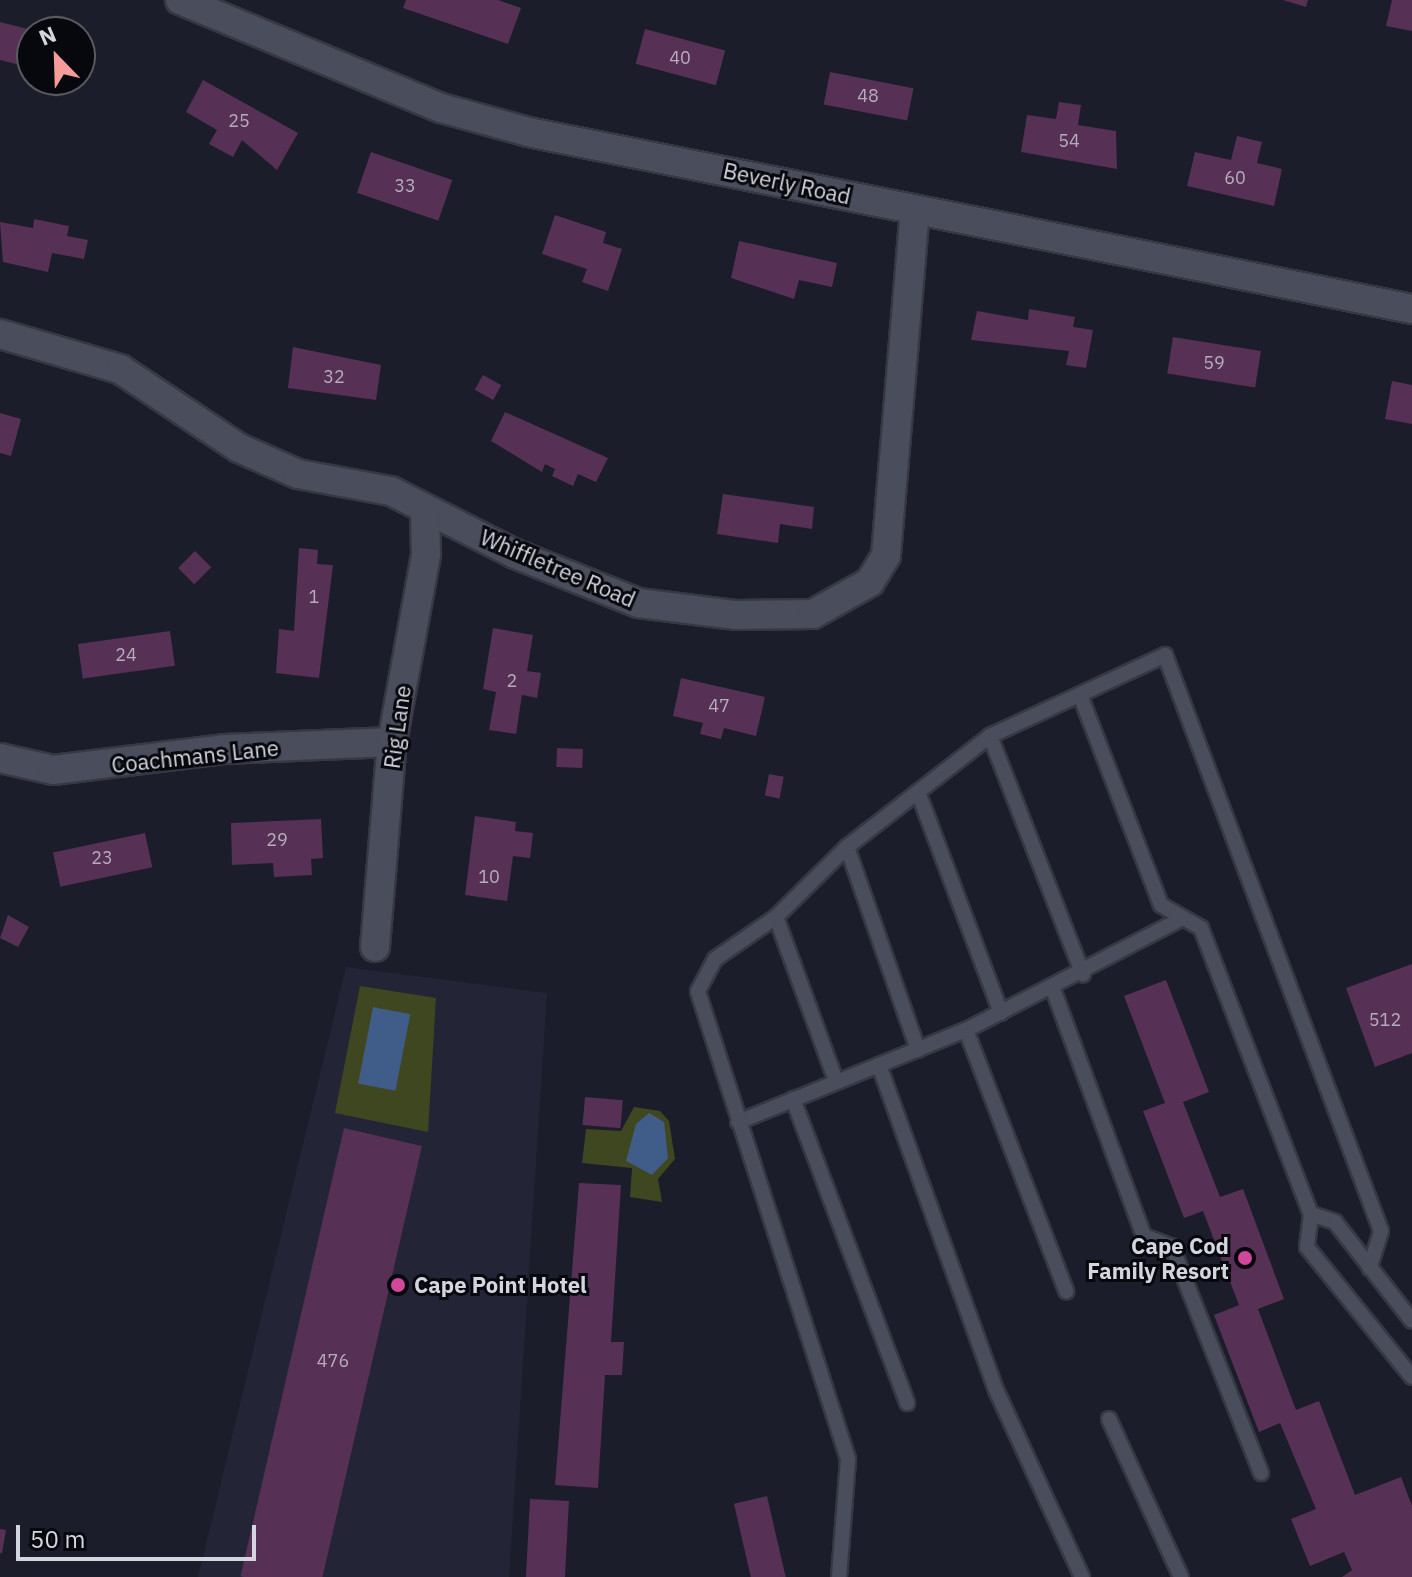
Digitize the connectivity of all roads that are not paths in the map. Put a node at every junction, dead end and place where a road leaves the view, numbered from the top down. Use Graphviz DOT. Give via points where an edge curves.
graph roads {
  1 [pos="180,0"];
  2 [pos="915,210"];
  3 [pos="1412,309"];
  4 [pos="0,334"];
  5 [pos="425,509"];
  6 [pos="1080,695"];
  7 [pos="990,736"];
  8 [pos="392,742"];
  9 [pos="0,758"];
  10 [pos="918,792"];
  11 [pos="847,847"];
  12 [pos="776,917"];
  13 [pos="1183,918"];
  14 [pos="375,947"];
  15 [pos="1083,975"];
  16 [pos="1053,989"];
  17 [pos="1001,1013"];
  18 [pos="966,1030"];
  19 [pos="918,1050"];
  20 [pos="879,1065"];
  21 [pos="836,1081"];
  22 [pos="793,1099"];
  23 [pos="738,1122"];
  24 [pos="1311,1214"];
  25 [pos="1370,1268"];
  26 [pos="1066,1291"];
  27 [pos="1412,1321"];
  28 [pos="1412,1377"];
  29 [pos="907,1403"];
  30 [pos="1109,1419"];
  31 [pos="1261,1473"];
  32 [pos="839,1577"];
  33 [pos="1082,1577"];
  34 [pos="1181,1577"];
  1 -- 2 [label="street, Beverly Road" via="441,108"];
  2 -- 3 [label="street, Beverly Road"];
  2 -- 5 [label="street, Whiffletree Road" via="886,555 854,595 813,614 783,617 638,603"];
  4 -- 5 [label="street, Whiffletree Road" via="120,369 239,448 298,474 366,483"];
  5 -- 8 [label="street, Rig Lane" via="426,554"];
  6 -- 7 [label="lane"];
  6 -- 13 [label="lane" via="1161,905"];
  6 -- 25 [label="lane" via="1165,655 1381,1231"];
  7 -- 10 [label="lane"];
  7 -- 15 [label="lane"];
  8 -- 9 [label="street, Coachmans Lane" via="224,749 53,770"];
  8 -- 14 [label="street, Rig Lane"];
  10 -- 11 [label="lane"];
  10 -- 17 [label="lane"];
  11 -- 12 [label="lane"];
  11 -- 19 [label="lane"];
  12 -- 21 [label="lane"];
  12 -- 23 [label="lane" via="715,959 698,991"];
  13 -- 15 [label="lane"];
  13 -- 24 [label="lane" via="1201,928"];
  15 -- 16 [label="lane"];
  16 -- 17 [label="lane"];
  16 -- 31 [label="lane" via="1144,1236 1172,1247"];
  17 -- 18 [label="lane"];
  18 -- 19 [label="lane"];
  18 -- 26 [label="lane"];
  19 -- 20 [label="lane"];
  20 -- 21 [label="lane"];
  20 -- 33 [label="lane" via="997,1392"];
  21 -- 22 [label="lane"];
  22 -- 23 [label="lane"];
  22 -- 29 [label="lane"];
  23 -- 32 [label="lane" via="848,1459"];
  24 -- 25 [label="lane" via="1335,1222"];
  24 -- 28 [label="lane" via="1307,1247"];
  25 -- 27 [label="lane"];
  30 -- 34 [label="lane"];
}
